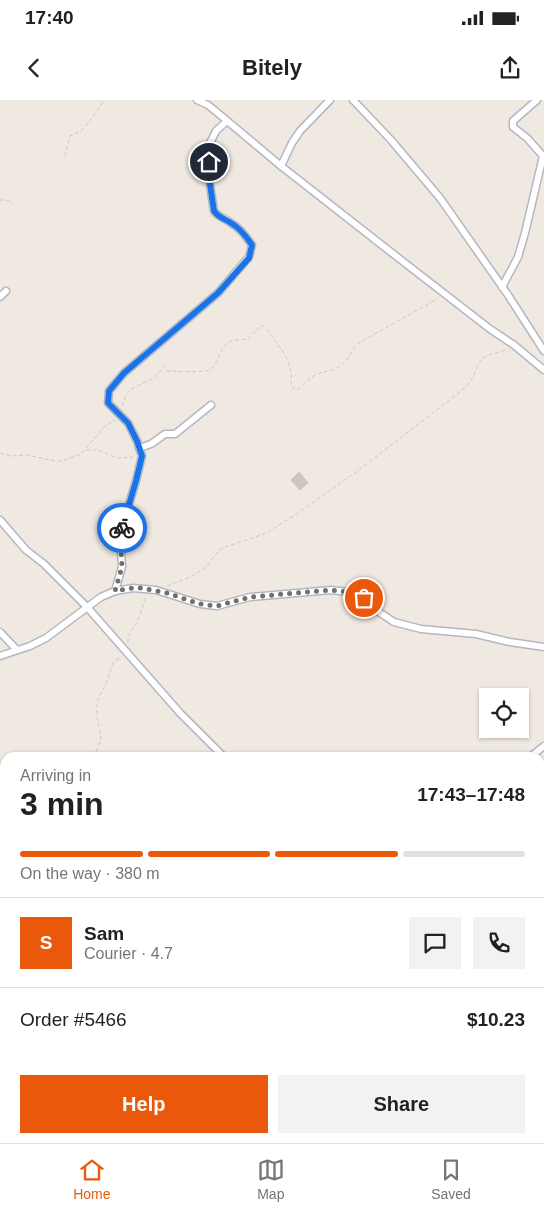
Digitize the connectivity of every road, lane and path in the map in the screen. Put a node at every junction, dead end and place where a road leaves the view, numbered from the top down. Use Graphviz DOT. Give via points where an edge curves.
graph roads {
  1 [pos="105,100"];
  2 [pos="197,100"];
  3 [pos="330,100"];
  4 [pos="353,100"];
  5 [pos="537,100"];
  6 [pos="227,121"];
  7 [pos="64,156"];
  8 [pos="281,166"];
  9 [pos="0,200"];
  10 [pos="12,203"];
  11 [pos="502,287"];
  12 [pos="6,291"];
  13 [pos="442,292"];
  14 [pos="0,297"];
  15 [pos="514,345"];
  16 [pos="544,351"];
  17 [pos="164,365"];
  18 [pos="544,370"];
  19 [pos="166,371"];
  20 [pos="211,405"];
  21 [pos="119,414"];
  22 [pos="140,448"];
  23 [pos="86,450"];
  24 [pos="0,453"];
  25 [pos="142,456"];
  26 [pos="0,520"];
  27 [pos="152,590"];
  28 [pos="115,591"];
  29 [pos="87,607"];
  30 [pos="0,632"];
  31 [pos="544,648"];
  32 [pos="17,650"];
  33 [pos="127,654"];
  34 [pos="0,656"];
  35 [pos="96,752"];
  36 [pos="219,752"];
  1 -- 7 [label="path" via="85,127 70,136"];
  2 -- 6 [label="street"];
  3 -- 8 [label="street" via="300,131"];
  4 -- 11 [label="street" via="440,198"];
  5 -- 11 [label="street" via="514,121 515,130 543,156 518,257"];
  6 -- 8 [label="street"];
  6 -- 21 [label="street" via="216,131 209,145 214,211 246,236 252,245 249,258 218,293 124,373 109,391 108,403"];
  8 -- 13 [label="street"];
  9 -- 10 [label="path"];
  11 -- 16 [label="street"];
  12 -- 14 [label="street"];
  13 -- 15 [label="street"];
  13 -- 19 [label="path" via="436,299 357,344 340,366 315,375 295,390 291,386 292,371 284,352 262,325 248,339 228,343 207,372"];
  15 -- 18 [label="street"];
  15 -- 27 [label="path" via="482,360 460,392 360,470 298,513 267,533 222,548 192,576"];
  17 -- 21 [label="path" via="154,378 131,389"];
  20 -- 22 [label="street" via="175,434 165,434"];
  21 -- 22 [label="street" via="128,423"];
  21 -- 23 [label="path"];
  22 -- 25 [label="street"];
  23 -- 24 [label="path" via="60,461"];
  23 -- 25 [label="path" via="98,450 120,458"];
  25 -- 28 [label="street" via="120,533 122,567"];
  26 -- 29 [label="street" via="26,550"];
  27 -- 28 [label="street" via="133,588"];
  27 -- 31 [label="street" via="217,606 250,597 331,590 348,592 364,598 394,622"];
  27 -- 33 [label="path" via="128,636"];
  28 -- 29 [label="street"];
  29 -- 32 [label="street" via="46,638"];
  29 -- 33 [label="street"];
  30 -- 32 [label="street"];
  32 -- 34 [label="street"];
  33 -- 35 [label="path" via="113,663 97,701 101,739"];
  33 -- 36 [label="street"];
}
